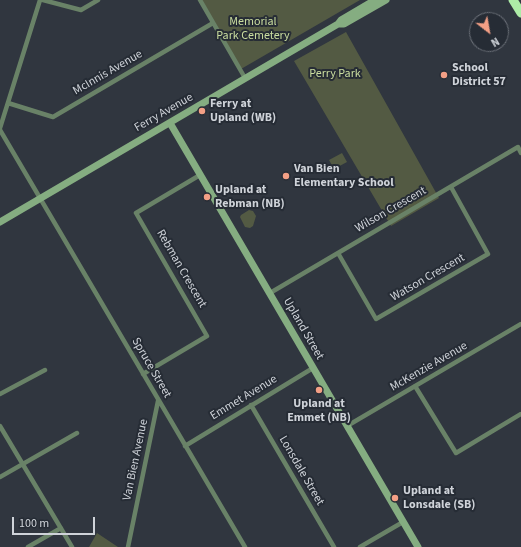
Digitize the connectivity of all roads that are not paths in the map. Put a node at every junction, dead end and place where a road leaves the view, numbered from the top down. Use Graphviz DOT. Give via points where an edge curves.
graph roads {
  1 [pos="42,0"];
  2 [pos="98,0"];
  3 [pos="200,0"];
  4 [pos="375,0"];
  5 [pos="386,0"];
  6 [pos="513,0"];
  7 [pos="521,13"];
  8 [pos="213,23"];
  9 [pos="338,24"];
  10 [pos="245,78"];
  11 [pos="8,103"];
  12 [pos="170,123"];
  13 [pos="0,129"];
  14 [pos="521,153"];
  15 [pos="200,175"];
  16 [pos="451,187"];
  17 [pos="41,198"];
  18 [pos="0,222"];
  19 [pos="338,253"];
  20 [pos="270,293"];
  21 [pos="521,324"];
  22 [pos="313,368"];
  23 [pos="45,370"];
  24 [pos="143,374"];
  25 [pos="415,386"];
  26 [pos="0,394"];
  27 [pos="158,401"];
  28 [pos="251,405"];
  29 [pos="521,414"];
  30 [pos="0,426"];
  31 [pos="347,426"];
  32 [pos="77,433"];
  33 [pos="186,446"];
  34 [pos="23,464"];
  35 [pos="0,478"];
  36 [pos="403,522"];
  37 [pos="61,528"];
  38 [pos="28,547"];
  39 [pos="72,547"];
  40 [pos="128,547"];
  41 [pos="245,547"];
  42 [pos="334,547"];
  43 [pos="360,547"];
  44 [pos="418,547"];
  1 -- 2 [label="street" via="81,10"];
  1 -- 11 [label="street"];
  3 -- 8 [label="street"];
  4 -- 9 [label="street, Ferry Avenue"];
  5 -- 9 [label="street, Ferry Avenue" via="344,24"];
  6 -- 7 [label="highway"];
  8 -- 10 [label="street"];
  8 -- 11 [label="street, McInnis Avenue" via="53,117"];
  9 -- 10 [label="street, Ferry Avenue"];
  10 -- 12 [label="street, Ferry Avenue"];
  11 -- 13 [label="street"];
  12 -- 15 [label="street, Upland Street"];
  12 -- 17 [label="street, Ferry Avenue"];
  13 -- 17 [label="street, Spruce Street"];
  14 -- 16 [label="street, Wilson Crescent" via="518,148"];
  15 -- 20 [label="street, Upland Street"];
  15 -- 24 [label="street, Rebman Crescent" via="136,213 207,336"];
  16 -- 19 [label="street, Wilson Crescent"];
  16 -- 19 [label="street, Watson Crescent" via="488,254 376,319"];
  17 -- 18 [label="street, Ferry Avenue"];
  17 -- 24 [label="street, Spruce Street"];
  19 -- 20 [label="street, Wilson Crescent"];
  20 -- 22 [label="street, Upland Street"];
  21 -- 25 [label="street, McKenzie Avenue"];
  22 -- 28 [label="street, Emmet Avenue"];
  22 -- 31 [label="street, Upland Street"];
  23 -- 26 [label="street"];
  24 -- 27 [label="street, Spruce Street"];
  25 -- 29 [label="street" via="456,453"];
  25 -- 31 [label="street, McKenzie Avenue"];
  27 -- 33 [label="street, Spruce Street"];
  27 -- 40 [label="street, Van Bien Avenue"];
  28 -- 33 [label="street, Emmet Avenue"];
  28 -- 42 [label="street, Lonsdale Street"];
  30 -- 34 [label="street"];
  31 -- 36 [label="street, Upland Street"];
  32 -- 34 [label="street"];
  33 -- 41 [label="street, Spruce Street"];
  34 -- 35 [label="street"];
  34 -- 37 [label="street"];
  36 -- 43 [label="street"];
  36 -- 44 [label="street, Upland Street"];
  37 -- 38 [label="street"];
  37 -- 39 [label="street"];
}
